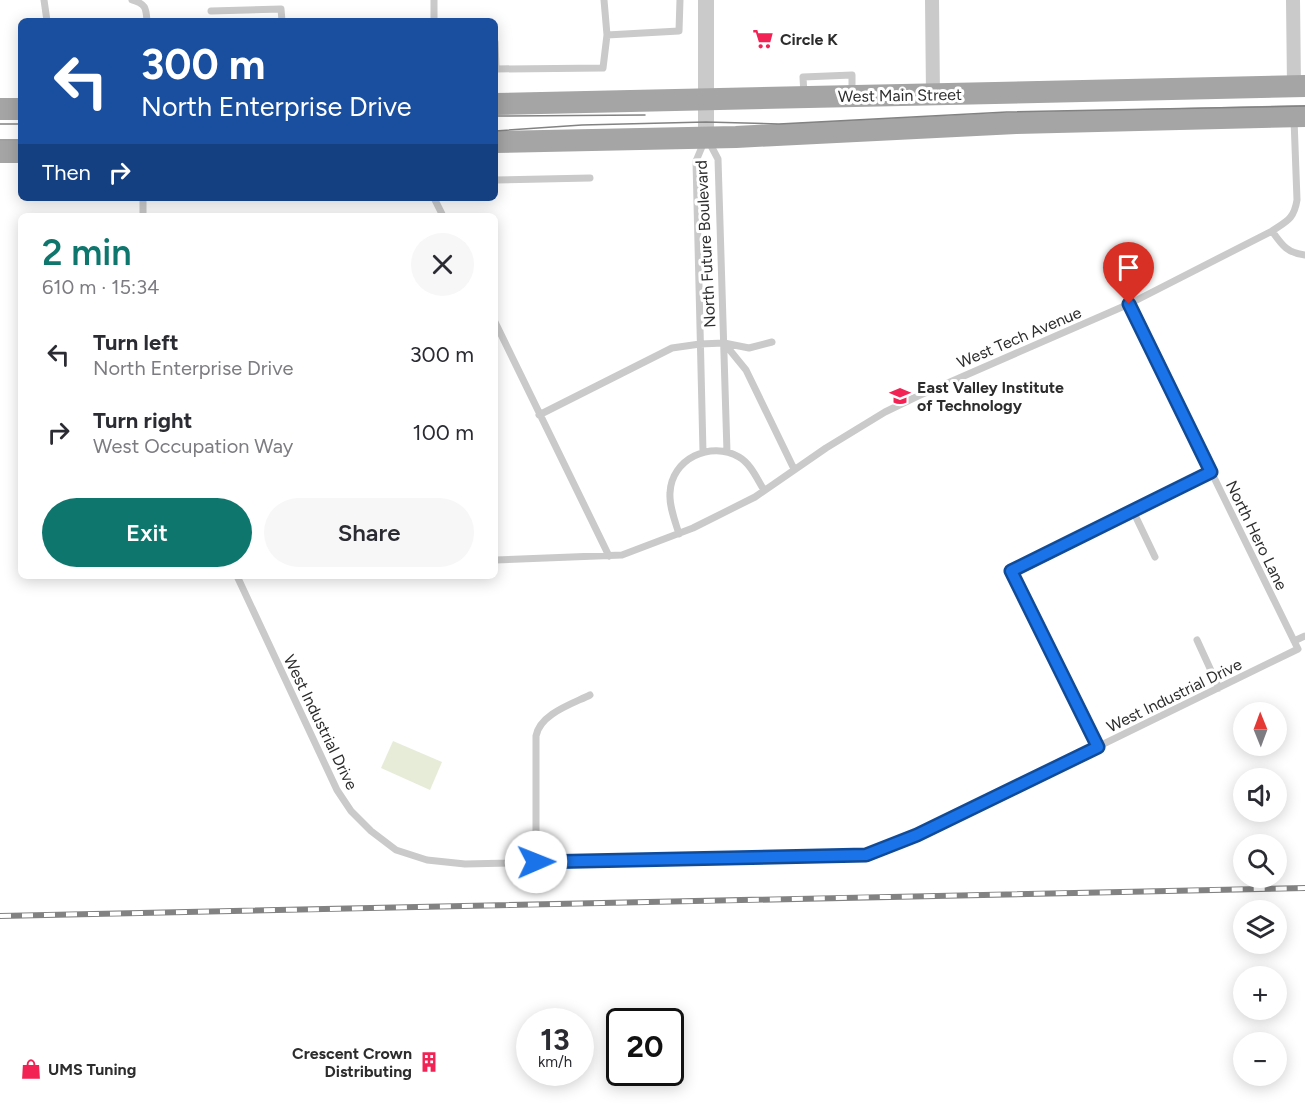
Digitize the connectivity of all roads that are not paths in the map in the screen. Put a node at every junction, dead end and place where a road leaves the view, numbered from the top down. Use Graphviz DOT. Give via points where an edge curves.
graph roads {
  1 [pos="44,0"];
  2 [pos="48,0"];
  3 [pos="132,0"];
  4 [pos="434,0"];
  5 [pos="604,0"];
  6 [pos="680,0"];
  7 [pos="706,0"];
  8 [pos="932,0"];
  9 [pos="1293,0"];
  10 [pos="211,11"];
  11 [pos="47,18"];
  12 [pos="147,18"];
  13 [pos="282,18"];
  14 [pos="434,18"];
  15 [pos="607,35"];
  16 [pos="498,69"];
  17 [pos="1300,86"];
  18 [pos="933,94"];
  19 [pos="498,104"];
  20 [pos="18,108"];
  21 [pos="0,109"];
  22 [pos="1300,116"];
  23 [pos="706,118"];
  24 [pos="498,142"];
  25 [pos="0,152"];
  26 [pos="18,152"];
  27 [pos="590,178"];
  28 [pos="498,180"];
  29 [pos="1272,231"];
  30 [pos="1305,255"];
  31 [pos="1129,304"];
  32 [pos="498,328"];
  33 [pos="772,342"];
  34 [pos="724,343"];
  35 [pos="700,344"];
  36 [pos="539,415"];
  37 [pos="703,452"];
  38 [pos="727,452"];
  39 [pos="794,469"];
  40 [pos="1211,472"];
  41 [pos="764,490"];
  42 [pos="1133,511"];
  43 [pos="679,534"];
  44 [pos="609,556"];
  45 [pos="1155,557"];
  46 [pos="498,560"];
  47 [pos="238,579"];
  48 [pos="1305,636"];
  49 [pos="1197,640"];
  50 [pos="1294,641"];
  51 [pos="1298,649"];
  52 [pos="1219,688"];
  53 [pos="590,695"];
  54 [pos="1098,747"];
  55 [pos="536,862"];
  1 -- 2 [label="lane"];
  1 -- 11 [label="lane"];
  3 -- 12 [label="lane" via="144,5"];
  4 -- 14 [label="lane"];
  5 -- 15 [label="lane"];
  6 -- 15 [label="lane" via="679,31"];
  7 -- 23 [label="street"];
  8 -- 18 [label="street"];
  9 -- 17 [label="street" via="1298,22"];
  10 -- 13 [label="lane" via="281,9"];
  15 -- 16 [label="lane" via="603,68"];
  17 -- 18 [label="main road, West Main Street"];
  18 -- 23 [label="main road, West Main Street" via="852,86 804,87"];
  19 -- 23 [label="main road, West Main Street"];
  20 -- 21 [label="main road"];
  22 -- 23 [label="main road, West Main Street" via="1016,123"];
  22 -- 29 [label="lane, West Tech Avenue" via="1295,210 1291,218"];
  23 -- 24 [label="main road, West Main Street"];
  23 -- 34 [label="lane, North Future Boulevard" via="718,159"];
  23 -- 35 [label="lane, North Future Boulevard" via="696,160"];
  25 -- 26 [label="main road"];
  27 -- 28 [label="lane"];
  29 -- 30 [label="lane" via="1286,249"];
  29 -- 31 [label="lane, West Tech Avenue"];
  31 -- 39 [label="lane, West Tech Avenue" via="885,412"];
  31 -- 40 [label="lane, North Hero Lane"];
  32 -- 36 [label="lane"];
  33 -- 34 [label="lane" via="749,348"];
  34 -- 35 [label="lane"];
  34 -- 38 [label="lane, North Future Boulevard"];
  34 -- 39 [label="lane" via="746,370"];
  35 -- 36 [label="lane" via="672,348"];
  35 -- 37 [label="lane, North Future Boulevard"];
  36 -- 44 [label="lane"];
  37 -- 38 [label="lane"];
  37 -- 43 [label="lane" via="691,457 673,478 671,504"];
  38 -- 41 [label="lane" via="748,465"];
  39 -- 41 [label="lane, West Tech Avenue"];
  40 -- 42 [label="lane"];
  40 -- 50 [label="lane, North Hero Lane"];
  41 -- 43 [label="lane, West Tech Avenue"];
  42 -- 45 [label="lane"];
  42 -- 54 [label="lane" via="1011,571"];
  43 -- 44 [label="lane, West Tech Avenue"];
  44 -- 46 [label="lane, West Tech Avenue"];
  47 -- 55 [label="lane, West Industrial Drive" via="337,790 368,828 396,850 427,860 465,864"];
  48 -- 50 [label="lane"];
  49 -- 52 [label="lane"];
  50 -- 51 [label="lane, North Hero Lane"];
  51 -- 52 [label="lane, West Industrial Drive"];
  52 -- 54 [label="lane, West Industrial Drive"];
  53 -- 55 [label="lane" via="546,718 537,729"];
  54 -- 55 [label="lane, West Industrial Drive" via="917,835 866,855"];
}
